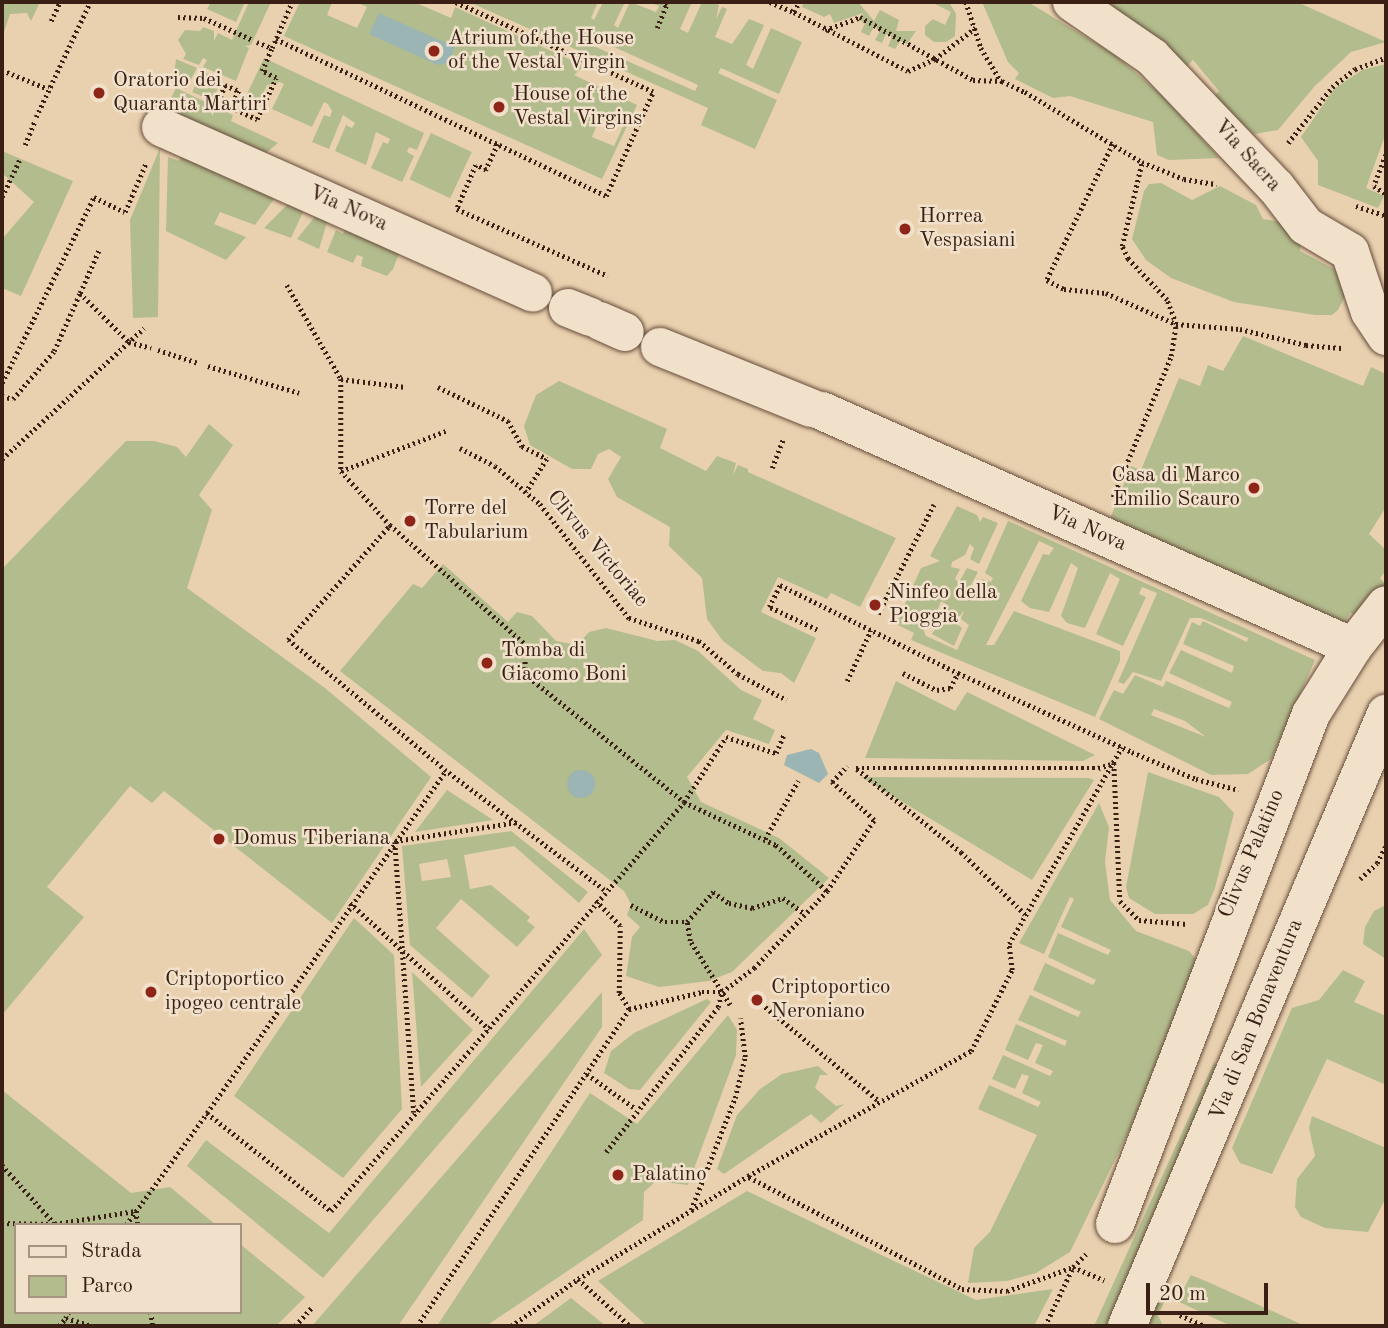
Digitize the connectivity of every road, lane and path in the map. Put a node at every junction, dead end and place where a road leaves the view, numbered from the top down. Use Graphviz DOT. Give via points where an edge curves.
graph roads {
  1 [pos="60,2"];
  2 [pos="90,2"];
  3 [pos="292,2"];
  4 [pos="455,2"];
  5 [pos="662,2"];
  6 [pos="770,2"];
  7 [pos="799,2"];
  8 [pos="966,2"];
  9 [pos="1072,2"];
  10 [pos="794,12"];
  11 [pos="178,17"];
  12 [pos="51,21"];
  13 [pos="657,28"];
  14 [pos="975,28"];
  15 [pos="825,30"];
  16 [pos="276,39"];
  17 [pos="272,48"];
  18 [pos="1386,58"];
  19 [pos="935,59"];
  20 [pos="2,70"];
  21 [pos="1002,81"];
  22 [pos="48,89"];
  23 [pos="224,104"];
  24 [pos="231,107"];
  25 [pos="226,118"];
  26 [pos="161,127"];
  27 [pos="498,144"];
  28 [pos="1112,144"];
  29 [pos="25,145"];
  30 [pos="1386,155"];
  31 [pos="20,159"];
  32 [pos="1142,162"];
  33 [pos="1266,176"];
  34 [pos="1386,194"];
  35 [pos="2,197"];
  36 [pos="99,250"];
  37 [pos="608,276"];
  38 [pos="287,285"];
  39 [pos="80,293"];
  40 [pos="1176,324"];
  41 [pos="145,328"];
  42 [pos="1386,335"];
  43 [pos="129,342"];
  44 [pos="151,348"];
  45 [pos="158,350"];
  46 [pos="198,363"];
  47 [pos="208,366"];
  48 [pos="341,379"];
  49 [pos="2,383"];
  50 [pos="406,387"];
  51 [pos="438,387"];
  52 [pos="299,393"];
  53 [pos="2,396"];
  54 [pos="446,431"];
  55 [pos="460,448"];
  56 [pos="2,459"];
  57 [pos="341,471"];
  58 [pos="526,492"];
  59 [pos="1111,503"];
  60 [pos="929,514"];
  61 [pos="390,525"];
  62 [pos="1386,605"];
  63 [pos="878,614"];
  64 [pos="817,630"];
  65 [pos="871,630"];
  66 [pos="1353,647"];
  67 [pos="903,673"];
  68 [pos="958,673"];
  69 [pos="847,681"];
  70 [pos="787,700"];
  71 [pos="1386,714"];
  72 [pos="784,734"];
  73 [pos="1122,747"];
  74 [pos="1114,763"];
  75 [pos="847,766"];
  76 [pos="446,771"];
  77 [pos="1196,779"];
  78 [pos="797,781"];
  79 [pos="684,802"];
  80 [pos="518,822"];
  81 [pos="765,839"];
  82 [pos="395,841"];
  83 [pos="1386,845"];
  84 [pos="1353,881"];
  85 [pos="604,890"];
  86 [pos="827,891"];
  87 [pos="596,901"];
  88 [pos="350,903"];
  89 [pos="631,905"];
  90 [pos="805,914"];
  91 [pos="1026,914"];
  92 [pos="687,922"];
  93 [pos="1227,926"];
  94 [pos="402,952"];
  95 [pos="722,992"];
  96 [pos="757,1000"];
  97 [pos="730,1005"];
  98 [pos="629,1009"];
  99 [pos="740,1018"];
  100 [pos="489,1028"];
  101 [pos="587,1074"];
  102 [pos="878,1100"];
  103 [pos="636,1109"];
  104 [pos="207,1113"];
  105 [pos="415,1113"];
  106 [pos="606,1152"];
  107 [pos="2,1165"];
  108 [pos="748,1176"];
  109 [pos="136,1211"];
  110 [pos="691,1211"];
  111 [pos="54,1223"];
  112 [pos="61,1223"];
  113 [pos="127,1223"];
  114 [pos="138,1223"];
  115 [pos="1115,1224"];
  116 [pos="1073,1267"];
  117 [pos="578,1279"];
  118 [pos="1112,1283"];
  119 [pos="313,1306"];
  120 [pos="68,1315"];
  121 [pos="1180,1315"];
  122 [pos="60,1326"];
  123 [pos="93,1326"];
  124 [pos="295,1326"];
  125 [pos="417,1326"];
  126 [pos="512,1326"];
  127 [pos="630,1326"];
  128 [pos="1045,1326"];
  129 [pos="1127,1326"];
  130 [pos="1205,1326"];
  1 -- 12 [label="path"];
  2 -- 22 [label="path"];
  3 -- 16 [label="path"];
  4 -- 27 [label="path" via="653,92 606,196"];
  5 -- 13 [label="path" via="666,6"];
  6 -- 10 [label="path"];
  7 -- 10 [label="path"];
  8 -- 14 [label="path"];
  9 -- 33 [label="street, Via Sacra" via="1152,57"];
  10 -- 15 [label="path"];
  11 -- 17 [label="path" via="204,18"];
  14 -- 19 [label="path"];
  14 -- 21 [label="path" via="981,48"];
  15 -- 19 [label="path" via="908,71"];
  15 -- 19 [label="path" via="860,17"];
  16 -- 17 [label="path"];
  16 -- 27 [label="path"];
  17 -- 24 [label="path" via="262,71 276,78 257,119"];
  18 -- 33 [label="path" via="1356,69 1332,87"];
  19 -- 21 [label="path" via="974,80"];
  20 -- 22 [label="path"];
  21 -- 28 [label="path"];
  22 -- 29 [label="path"];
  23 -- 24 [label="path" via="218,103 225,85 239,91"];
  24 -- 25 [label="path"];
  26 -- 49 [label="path" via="125,212 94,197"];
  26 -- 66 [label="street, Via Nova"];
  27 -- 37 [label="path" via="486,170 476,166 457,209"];
  28 -- 32 [label="path"];
  28 -- 40 [label="path" via="1047,281 1064,289 1106,293"];
  30 -- 34 [label="path" via="1374,186"];
  31 -- 35 [label="path"];
  32 -- 33 [label="path" via="1208,184 1237,185"];
  32 -- 40 [label="path" via="1122,246 1128,259 1167,300"];
  33 -- 42 [label="street, Via Sacra" via="1306,226 1350,252 1370,312"];
  36 -- 39 [label="path"];
  38 -- 48 [label="path"];
  39 -- 43 [label="path"];
  39 -- 53 [label="path" via="46,361 13,399"];
  40 -- 42 [label="path" via="1240,329 1339,349"];
  40 -- 59 [label="path" via="1171,356"];
  41 -- 43 [label="path"];
  43 -- 44 [label="path"];
  43 -- 56 [label="path"];
  45 -- 46 [label="path"];
  47 -- 52 [label="path"];
  48 -- 50 [label="path"];
  48 -- 57 [label="path"];
  51 -- 58 [label="path" via="508,421 522,446 547,459"];
  54 -- 57 [label="path"];
  55 -- 58 [label="path, Clivus Victoriae" via="495,466"];
  57 -- 61 [label="path"];
  58 -- 70 [label="path, Clivus Victoriae" via="629,618 699,641 738,674"];
  60 -- 63 [label="path"];
  61 -- 76 [label="path" via="288,640"];
  61 -- 79 [label="path" via="526,645 525,674"];
  62 -- 66 [label="street, Clivus Palatino"];
  64 -- 65 [label="path" via="769,607 780,585"];
  65 -- 68 [label="path"];
  65 -- 69 [label="path"];
  66 -- 93 [label="street, Clivus Palatino" via="1311,714"];
  67 -- 68 [label="path" via="937,690 950,688"];
  68 -- 73 [label="path"];
  71 -- 129 [label="street, Via di San Bonaventura"];
  72 -- 79 [label="path" via="776,753 726,737"];
  73 -- 74 [label="path"];
  73 -- 77 [label="path"];
  74 -- 91 [label="path"];
  74 -- 91 [label="path" via="1098,768 856,768 961,852"];
  74 -- 93 [label="path, Clivus Palatino" via="1120,901 1139,920 1156,925"];
  75 -- 86 [label="path" via="832,782 874,820"];
  76 -- 80 [label="path"];
  76 -- 82 [label="path"];
  78 -- 81 [label="path"];
  79 -- 81 [label="path"];
  79 -- 85 [label="path"];
  80 -- 82 [label="path"];
  80 -- 85 [label="path"];
  81 -- 86 [label="path"];
  82 -- 88 [label="path"];
  82 -- 94 [label="path"];
  83 -- 84 [label="path" via="1366,877"];
  85 -- 87 [label="path"];
  86 -- 90 [label="path"];
  87 -- 98 [label="path" via="620,926 617,981"];
  87 -- 100 [label="path"];
  88 -- 94 [label="path"];
  88 -- 104 [label="path"];
  89 -- 92 [label="path" via="665,922"];
  90 -- 92 [label="path" via="783,898 751,908 729,903 713,892"];
  90 -- 95 [label="path" via="754,968"];
  91 -- 102 [label="path" via="1009,944 1012,970 971,1051"];
  92 -- 95 [label="path" via="690,941"];
  93 -- 115 [label="street"];
  94 -- 100 [label="path"];
  94 -- 105 [label="path"];
  95 -- 97 [label="path"];
  95 -- 98 [label="path" via="702,992"];
  95 -- 103 [label="path" via="718,1007"];
  96 -- 102 [label="path"];
  98 -- 101 [label="path"];
  99 -- 110 [label="path" via="745,1057 735,1098"];
  100 -- 105 [label="path"];
  101 -- 103 [label="path"];
  101 -- 125 [label="path"];
  102 -- 108 [label="path"];
  103 -- 106 [label="path"];
  104 -- 105 [label="path" via="331,1211"];
  104 -- 109 [label="path"];
  107 -- 111 [label="path"];
  108 -- 110 [label="path"];
  108 -- 116 [label="path" via="962,1289 1007,1291"];
  109 -- 112 [label="path"];
  109 -- 113 [label="path"];
  109 -- 114 [label="path"];
  110 -- 117 [label="path"];
  115 -- 116 [label="path"];
  116 -- 118 [label="path"];
  116 -- 128 [label="path"];
  117 -- 126 [label="path"];
  117 -- 127 [label="path"];
  119 -- 124 [label="path"];
  120 -- 122 [label="path"];
  120 -- 123 [label="path"];
  121 -- 130 [label="path"];
}
